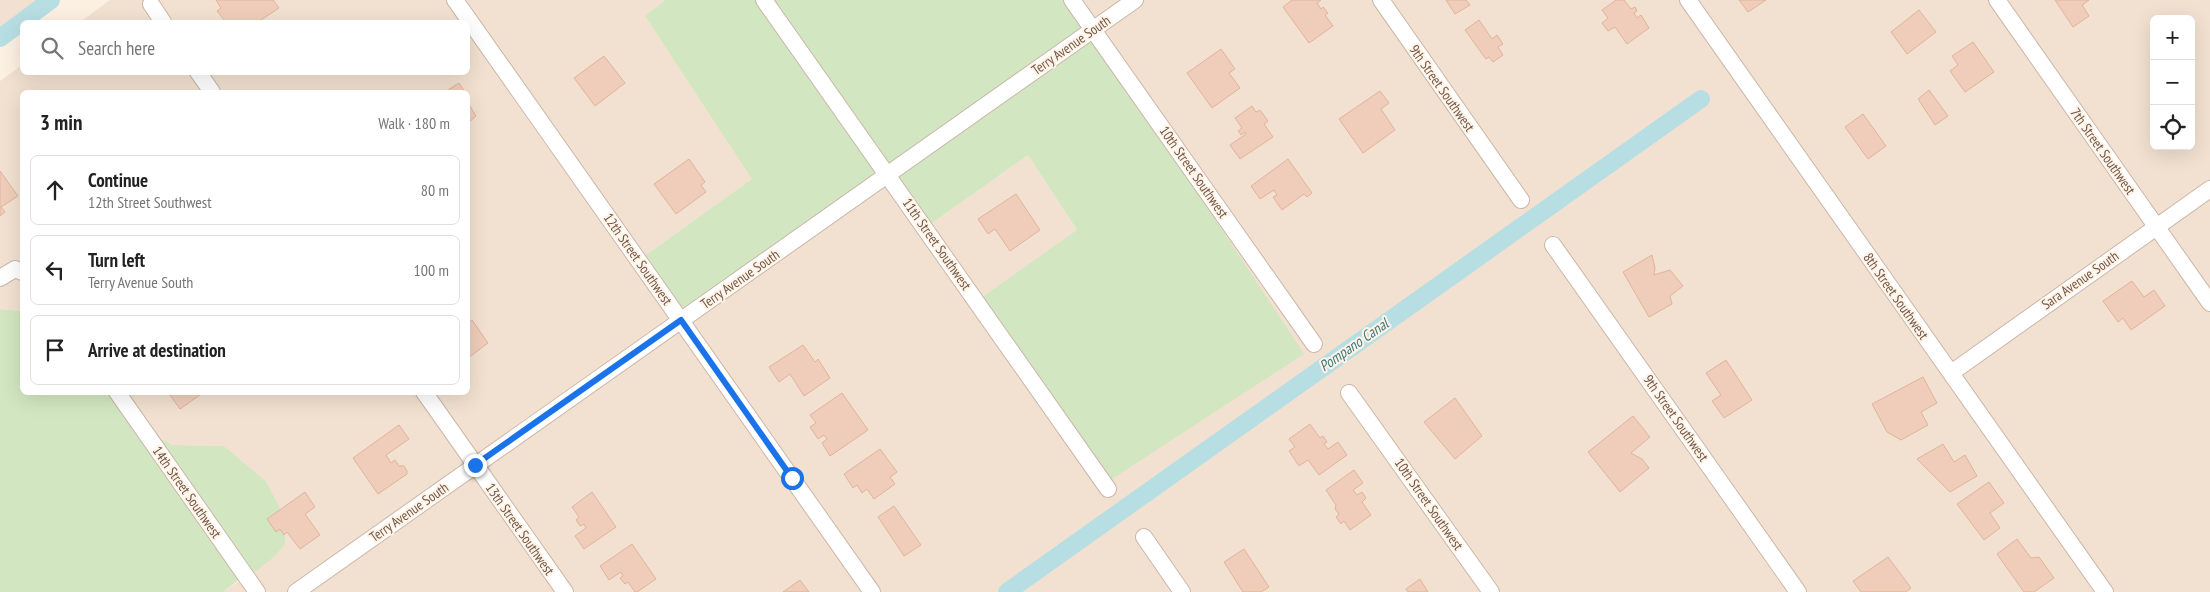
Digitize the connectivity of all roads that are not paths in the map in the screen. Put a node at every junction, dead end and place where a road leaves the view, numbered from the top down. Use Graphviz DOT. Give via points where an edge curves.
graph roads {
  1 [pos="456,0"];
  2 [pos="764,0"];
  3 [pos="1072,0"];
  4 [pos="1135,0"];
  5 [pos="1381,0"];
  6 [pos="1688,0"];
  7 [pos="1997,0"];
  8 [pos="151,4"];
  9 [pos="162,20"];
  10 [pos="1092,29"];
  11 [pos="200,75"];
  12 [pos="211,90"];
  13 [pos="888,175"];
  14 [pos="2210,189"];
  15 [pos="1521,200"];
  16 [pos="2156,226"];
  17 [pos="1553,245"];
  18 [pos="19,271"];
  19 [pos="0,278"];
  20 [pos="2210,302"];
  21 [pos="681,320"];
  22 [pos="1314,344"];
  23 [pos="1951,373"];
  24 [pos="1349,393"];
  25 [pos="119,395"];
  26 [pos="426,395"];
  27 [pos="475,465"];
  28 [pos="1108,489"];
  29 [pos="1144,537"];
  30 [pos="257,592"];
  31 [pos="296,592"];
  32 [pos="565,592"];
  33 [pos="872,592"];
  34 [pos="1182,592"];
  35 [pos="1491,592"];
  36 [pos="1798,592"];
  37 [pos="2105,592"];
  1 -- 21 [label="street, 12th Street Southwest"];
  2 -- 13 [label="street, 11th Street Southwest"];
  3 -- 10 [label="street, 10th Street Southwest"];
  4 -- 10 [label="street, Terry Avenue South"];
  5 -- 15 [label="street, 9th Street Southwest"];
  6 -- 23 [label="street, 8th Street Southwest"];
  7 -- 16 [label="street, 7th Street Southwest"];
  8 -- 9 [label="street"];
  10 -- 13 [label="street, Terry Avenue South"];
  10 -- 22 [label="street, 10th Street Southwest"];
  11 -- 12 [label="street"];
  13 -- 21 [label="street, Terry Avenue South"];
  13 -- 28 [label="street, 11th Street Southwest"];
  14 -- 16 [label="street, Sara Avenue South"];
  16 -- 20 [label="street, 7th Street Southwest"];
  16 -- 23 [label="street, Sara Avenue South"];
  17 -- 36 [label="street, 9th Street Southwest"];
  18 -- 19 [label="street"];
  21 -- 27 [label="street, Terry Avenue South"];
  21 -- 33 [label="street, 12th Street Southwest"];
  23 -- 37 [label="street, 8th Street Southwest"];
  24 -- 35 [label="street, 10th Street Southwest"];
  25 -- 30 [label="street, 14th Street Southwest"];
  26 -- 27 [label="street, 13th Street Southwest"];
  27 -- 31 [label="street, Terry Avenue South"];
  27 -- 32 [label="street, 13th Street Southwest"];
  29 -- 34 [label="street"];
}
